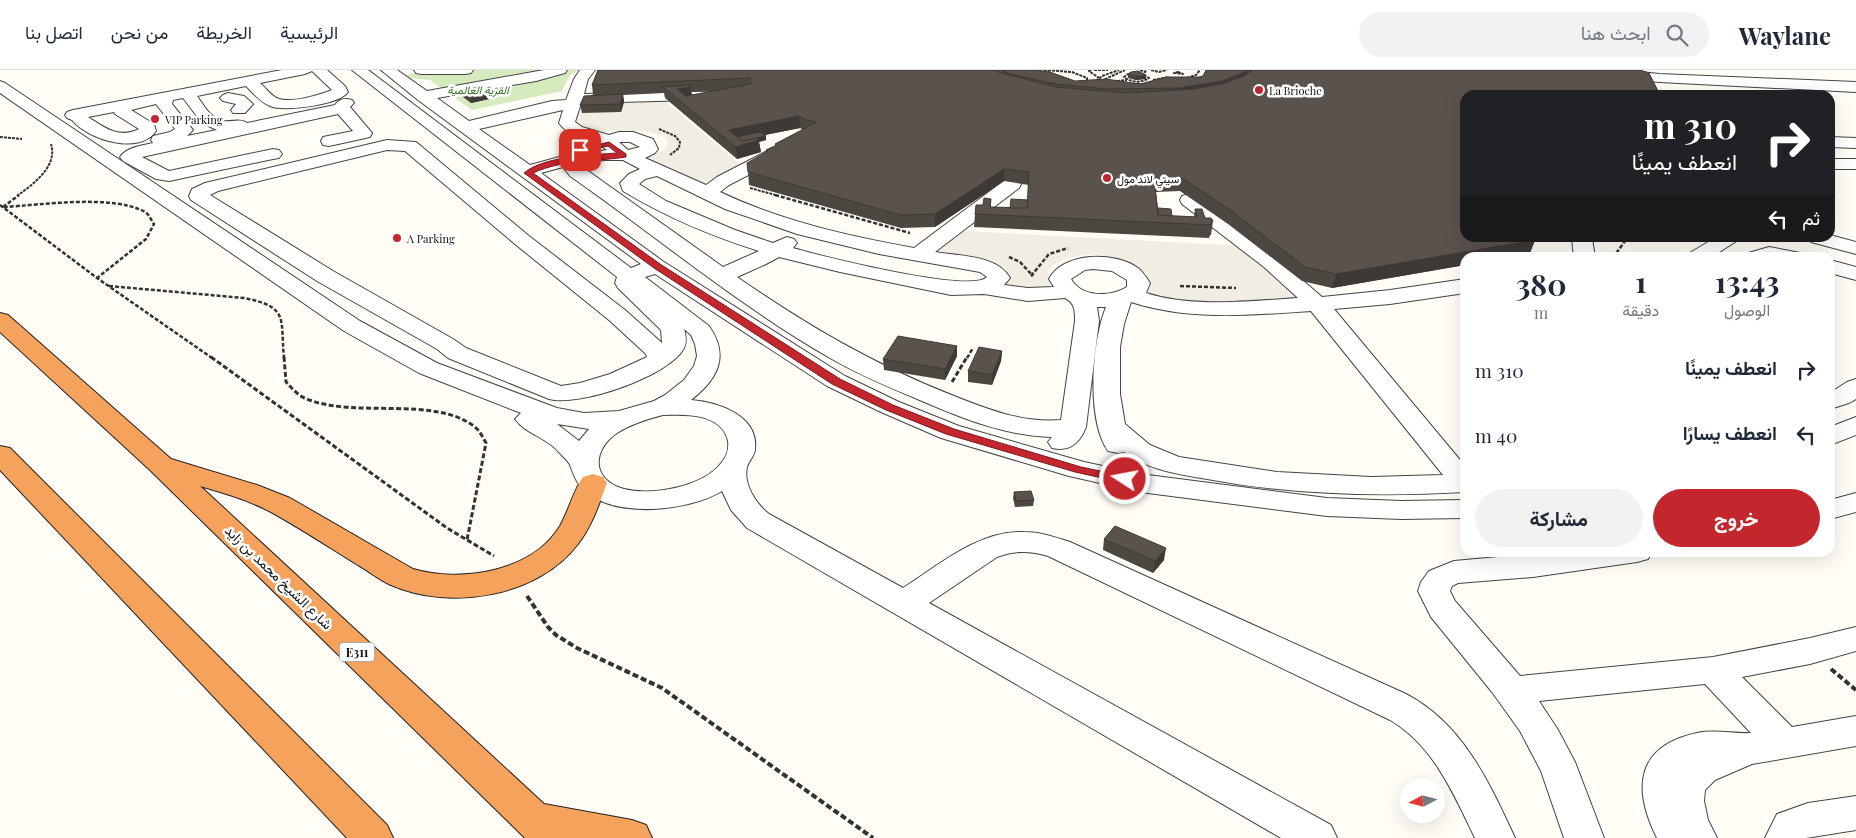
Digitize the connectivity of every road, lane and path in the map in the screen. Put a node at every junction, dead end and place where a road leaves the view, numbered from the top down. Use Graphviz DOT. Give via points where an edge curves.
graph roads {
  1 [pos="3,70"];
  2 [pos="305,70"];
  3 [pos="421,70"];
  4 [pos="466,70"];
  5 [pos="588,70"];
  6 [pos="1037,70"];
  7 [pos="1092,70"];
  8 [pos="1108,70"];
  9 [pos="1119,70"];
  10 [pos="1126,70"];
  11 [pos="1140,70"];
  12 [pos="1149,70"];
  13 [pos="1167,70"];
  14 [pos="1200,70"];
  15 [pos="1578,70"];
  16 [pos="360,71"];
  17 [pos="554,71"];
  18 [pos="1105,71"];
  19 [pos="1045,72"];
  20 [pos="1174,72"];
  21 [pos="1838,73"];
  22 [pos="323,74"];
  23 [pos="1141,74"];
  24 [pos="1653,74"];
  25 [pos="1170,77"];
  26 [pos="1192,77"];
  27 [pos="1099,78"];
  28 [pos="1186,78"];
  29 [pos="1127,80"];
  30 [pos="1173,80"];
  31 [pos="1200,80"];
  32 [pos="249,81"];
  33 [pos="1112,81"];
  34 [pos="1168,81"];
  35 [pos="1108,82"];
  36 [pos="1148,83"];
  37 [pos="1099,84"];
  38 [pos="1856,85"];
  39 [pos="0,86"];
  40 [pos="1091,88"];
  41 [pos="1672,90"];
  42 [pos="228,91"];
  43 [pos="750,93"];
  44 [pos="168,96"];
  45 [pos="371,96"];
  46 [pos="191,98"];
  47 [pos="0,102"];
  48 [pos="572,102"];
  49 [pos="128,104"];
  50 [pos="62,108"];
  51 [pos="409,124"];
  52 [pos="450,132"];
  53 [pos="364,133"];
  54 [pos="0,137"];
  55 [pos="22,138"];
  56 [pos="49,142"];
  57 [pos="609,142"];
  58 [pos="798,142"];
  59 [pos="1835,142"];
  60 [pos="1856,143"];
  61 [pos="315,144"];
  62 [pos="1835,149"];
  63 [pos="286,150"];
  64 [pos="1856,150"];
  65 [pos="624,155"];
  66 [pos="578,159"];
  67 [pos="110,160"];
  68 [pos="1835,164"];
  69 [pos="1856,164"];
  70 [pos="519,167"];
  71 [pos="234,169"];
  72 [pos="656,170"];
  73 [pos="140,181"];
  74 [pos="1012,184"];
  75 [pos="706,194"];
  76 [pos="164,198"];
  77 [pos="1189,200"];
  78 [pos="2,206"];
  79 [pos="804,230"];
  80 [pos="1721,242"];
  81 [pos="1833,242"];
  82 [pos="1856,248"];
  83 [pos="778,249"];
  84 [pos="1705,252"];
  85 [pos="918,255"];
  86 [pos="657,266"];
  87 [pos="1835,268"];
  88 [pos="1856,274"];
  89 [pos="628,276"];
  90 [pos="723,276"];
  91 [pos="97,278"];
  92 [pos="108,286"];
  93 [pos="1460,287"];
  94 [pos="986,288"];
  95 [pos="1073,294"];
  96 [pos="358,295"];
  97 [pos="1127,296"];
  98 [pos="1318,305"];
  99 [pos="0,320"];
  100 [pos="973,348"];
  101 [pos="655,364"];
  102 [pos="428,368"];
  103 [pos="1856,387"];
  104 [pos="947,390"];
  105 [pos="1835,400"];
  106 [pos="663,408"];
  107 [pos="622,419"];
  108 [pos="1073,427"];
  109 [pos="1113,427"];
  110 [pos="0,454"];
  111 [pos="1030,455"];
  112 [pos="160,464"];
  113 [pos="733,467"];
  114 [pos="588,473"];
  115 [pos="1140,483"];
  116 [pos="1460,486"];
  117 [pos="1460,492"];
  118 [pos="1460,493"];
  119 [pos="1856,502"];
  120 [pos="1835,508"];
  121 [pos="466,540"];
  122 [pos="1600,557"];
  123 [pos="513,576"];
  124 [pos="903,604"];
  125 [pos="1856,639"];
  126 [pos="1713,670"];
  127 [pos="1513,690"];
  128 [pos="1856,731"];
  129 [pos="1768,746"];
  130 [pos="1856,813"];
  131 [pos="544,829"];
  132 [pos="373,838"];
  133 [pos="632,838"];
  134 [pos="873,838"];
  135 [pos="1317,838"];
  136 [pos="1495,838"];
  137 [pos="1584,838"];
  138 [pos="1678,838"];
  139 [pos="1697,838"];
  140 [pos="1785,838"];
  1 -- 50 [label="street"];
  2 -- 32 [label="street"];
  3 -- 4 [label="street"];
  5 -- 48 [label="street"];
  6 -- 19 [label="path"];
  7 -- 18 [label="path"];
  7 -- 27 [label="path" via="1089,71"];
  8 -- 18 [label="path"];
  9 -- 27 [label="path"];
  10 -- 37 [label="path"];
  11 -- 12 [label="path"];
  12 -- 13 [label="path"];
  12 -- 23 [label="path"];
  13 -- 20 [label="path"];
  14 -- 26 [label="path"];
  15 -- 24 [label="street"];
  16 -- 22 [label="street"];
  16 -- 45 [label="street"];
  17 -- 51 [label="street" via="527,79 459,89"];
  19 -- 40 [label="path" via="1082,75 1088,80 1086,86"];
  21 -- 38 [label="street"];
  22 -- 32 [label="street" via="340,92 283,104 274,102"];
  23 -- 29 [label="path" via="1125,75"];
  23 -- 29 [label="path" via="1149,78 1141,82"];
  24 -- 38 [label="street"];
  24 -- 41 [label="street"];
  25 -- 36 [label="path"];
  26 -- 28 [label="path"];
  26 -- 31 [label="path"];
  27 -- 37 [label="path" via="1096,81"];
  29 -- 33 [label="path"];
  30 -- 34 [label="path"];
  32 -- 42 [label="street"];
  35 -- 37 [label="path"];
  39 -- 67 [label="street"];
  42 -- 45 [label="street" via="245,117 260,118"];
  42 -- 46 [label="street"];
  43 -- 48 [label="street"];
  44 -- 46 [label="street"];
  44 -- 49 [label="street"];
  44 -- 67 [label="street" via="164,105 184,132 172,138 120,150 111,155"];
  45 -- 46 [label="street" via="235,126 217,126 208,120 196,119 187,110"];
  45 -- 51 [label="street"];
  45 -- 51 [label="street"];
  45 -- 53 [label="street"];
  45 -- 63 [label="street" via="140,151 129,157 169,176"];
  47 -- 114 [label="street" via="359,348 444,390 542,426 567,442"];
  48 -- 52 [label="street"];
  48 -- 57 [label="street" via="566,120 568,126"];
  49 -- 50 [label="street"];
  49 -- 50 [label="street" via="121,111 148,127 148,131 132,137 112,138"];
  51 -- 52 [label="street"];
  51 -- 52 [label="street" via="425,138"];
  51 -- 53 [label="street"];
  51 -- 71 [label="street"];
  51 -- 96 [label="street" via="212,187 198,196"];
  51 -- 101 [label="street" via="406,144 617,315 658,352"];
  52 -- 70 [label="street"];
  52 -- 89 [label="street"];
  53 -- 61 [label="street"];
  54 -- 55 [label="path"];
  56 -- 78 [label="path" via="54,150 54,160 46,171"];
  57 -- 65 [label="street"];
  57 -- 65 [label="street" via="619,137 633,137 644,140 649,146 643,152"];
  57 -- 70 [label="street" via="527,160"];
  58 -- 75 [label="street" via="723,181"];
  59 -- 60 [label="street"];
  62 -- 64 [label="street"];
  65 -- 66 [label="street"];
  65 -- 72 [label="street"];
  66 -- 70 [label="street"];
  66 -- 90 [label="street" via="572,166 576,172"];
  67 -- 73 [label="street"];
  68 -- 69 [label="street"];
  70 -- 86 [label="street"];
  71 -- 73 [label="street" via="178,180"];
  71 -- 76 [label="street" via="188,183"];
  72 -- 75 [label="street"];
  72 -- 83 [label="street" via="631,180 630,187 689,218"];
  73 -- 76 [label="street"];
  74 -- 85 [label="street"];
  75 -- 79 [label="street"];
  76 -- 102 [label="street" via="352,326"];
  77 -- 98 [label="street" via="1271,263"];
  78 -- 91 [label="path"];
  78 -- 91 [label="path" via="98,203 128,205 147,213 154,224 146,239"];
  79 -- 83 [label="street"];
  79 -- 85 [label="street"];
  80 -- 84 [label="street"];
  81 -- 82 [label="street"];
  83 -- 90 [label="street"];
  83 -- 94 [label="street" via="888,276 968,289"];
  85 -- 94 [label="street" via="993,270 999,278"];
  86 -- 89 [label="street"];
  86 -- 111 [label="street" via="836,381 890,408 950,432"];
  87 -- 88 [label="street"];
  89 -- 101 [label="street" via="628,287 668,323 674,333 671,350"];
  89 -- 106 [label="street" via="701,331 709,348 701,376 683,395"];
  90 -- 108 [label="street" via="826,345 913,388 1008,425 1044,430"];
  91 -- 92 [label="path"];
  92 -- 121 [label="path"];
  92 -- 121 [label="path" via="264,302 276,310 282,320 286,382 304,399 338,409 435,412 460,418 477,428 486,443"];
  93 -- 98 [label="street"];
  94 -- 95 [label="street" via="1021,294"];
  95 -- 97 [label="street" via="1101,300"];
  95 -- 97 [label="street" via="1062,285 1063,272 1080,264 1106,264 1119,266 1136,277 1139,283 1137,290"];
  95 -- 108 [label="street" via="1088,315"];
  96 -- 101 [label="street" via="466,358 558,394 575,394"];
  96 -- 102 [label="street" via="366,307 426,342 432,353"];
  97 -- 98 [label="street" via="1180,306 1217,308"];
  97 -- 109 [label="street" via="1114,311 1106,375"];
  98 -- 116 [label="street"];
  99 -- 112 [label="highway, شارع الشيخ محمد بن زايد / E311"];
  100 -- 104 [label="path"];
  102 -- 107 [label="street" via="550,415 584,421"];
  103 -- 105 [label="street"];
  106 -- 107 [label="street"];
  106 -- 113 [label="street" via="701,409 730,421 742,442 741,454"];
  107 -- 114 [label="street" via="594,439 587,451"];
  108 -- 111 [label="street" via="1060,444"];
  109 -- 115 [label="street" via="1124,458"];
  109 -- 117 [label="street" via="1143,453 1173,464 1235,475"];
  110 -- 132 [label="highway"];
  111 -- 115 [label="street"];
  112 -- 123 [label="highway" via="247,491 280,505 417,583 456,586"];
  112 -- 131 [label="highway, شارع الشيخ محمد بن زايد / E311"];
  113 -- 114 [label="street" via="705,488 664,500 642,501 605,492"];
  113 -- 124 [label="street" via="738,500 746,511"];
  114 -- 123 [label="highway" via="573,530 566,540 544,559"];
  115 -- 118 [label="street" via="1327,507 1401,510"];
  119 -- 120 [label="street"];
  121 -- 123 [label="path" via="499,560"];
  122 -- 127 [label="street" via="1454,572 1436,582 1434,590 1439,604"];
  123 -- 134 [label="path" via="556,635 662,688"];
  124 -- 135 [label="street"];
  124 -- 136 [label="street" via="1000,544 1029,541 1059,549 1412,715 1429,728 1454,760"];
  125 -- 126 [label="street"];
  126 -- 127 [label="street"];
  126 -- 129 [label="street"];
  127 -- 137 [label="street" via="1558,765"];
  128 -- 129 [label="street"];
  129 -- 138 [label="street" via="1697,748 1680,754 1668,764 1661,777 1659,793"];
  129 -- 139 [label="street" via="1703,768 1692,776 1685,788 1684,803 1688,821"];
  130 -- 140 [label="street" via="1808,820 1791,826"];
  131 -- 133 [label="highway"];
}
